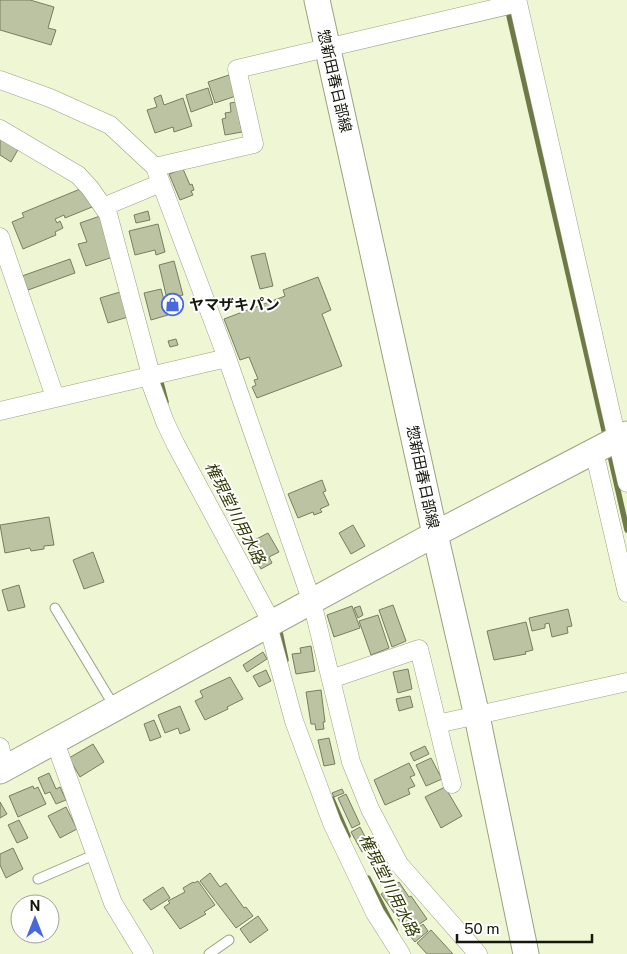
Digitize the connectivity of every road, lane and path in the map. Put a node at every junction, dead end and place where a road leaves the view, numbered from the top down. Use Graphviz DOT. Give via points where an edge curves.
graph roads {
  1 [pos="317,0"];
  2 [pos="328,47"];
  3 [pos="0,80"];
  4 [pos="0,129"];
  5 [pos="158,175"];
  6 [pos="103,207"];
  7 [pos="0,237"];
  8 [pos="226,358"];
  9 [pos="149,376"];
  10 [pos="55,398"];
  11 [pos="0,410"];
  12 [pos="622,437"];
  13 [pos="594,451"];
  14 [pos="627,482"];
  15 [pos="435,534"];
  16 [pos="627,593"];
  17 [pos="312,602"];
  18 [pos="55,608"];
  19 [pos="275,622"];
  20 [pos="331,679"];
  21 [pos="627,682"];
  22 [pos="116,708"];
  23 [pos="477,716"];
  24 [pos="437,724"];
  25 [pos="54,742"];
  26 [pos="2,762"];
  27 [pos="452,784"];
  28 [pos="96,854"];
  29 [pos="38,878"];
  30 [pos="228,940"];
  31 [pos="144,954"];
  32 [pos="209,954"];
  33 [pos="401,954"];
  34 [pos="478,954"];
  35 [pos="526,954"];
  1 -- 2 [label="main road, 惣新田春日部線"];
  2 -- 5 [label="street" via="237,69 254,144"];
  2 -- 12 [label="street" via="518,3"];
  2 -- 15 [label="main road, 惣新田春日部線"];
  3 -- 5 [label="street" via="50,98 110,126"];
  4 -- 6 [label="street" via="78,175"];
  5 -- 6 [label="street"];
  5 -- 8 [label="street"];
  6 -- 9 [label="street" via="108,214"];
  7 -- 10 [label="street"];
  8 -- 9 [label="street"];
  8 -- 17 [label="street"];
  9 -- 10 [label="street"];
  9 -- 19 [label="street" via="176,445"];
  10 -- 11 [label="street"];
  12 -- 13 [label="main road"];
  12 -- 14 [label="street"];
  13 -- 15 [label="main road"];
  13 -- 16 [label="street"];
  15 -- 17 [label="main road"];
  15 -- 23 [label="main road, 惣新田春日部線"];
  17 -- 19 [label="main road"];
  17 -- 20 [label="street"];
  18 -- 22 [label="lane"];
  19 -- 22 [label="main road"];
  19 -- 33 [label="street" via="294,721 332,823 375,913"];
  20 -- 24 [label="street" via="419,649"];
  20 -- 34 [label="street" via="352,762 370,809 399,864"];
  21 -- 23 [label="street"];
  22 -- 25 [label="main road"];
  23 -- 24 [label="street"];
  23 -- 35 [label="main road, 惣新田春日部線"];
  24 -- 27 [label="street"];
  25 -- 26 [label="main road"];
  25 -- 28 [label="street"];
  28 -- 29 [label="lane"];
  28 -- 31 [label="street" via="113,903"];
  30 -- 32 [label="lane"];
}
